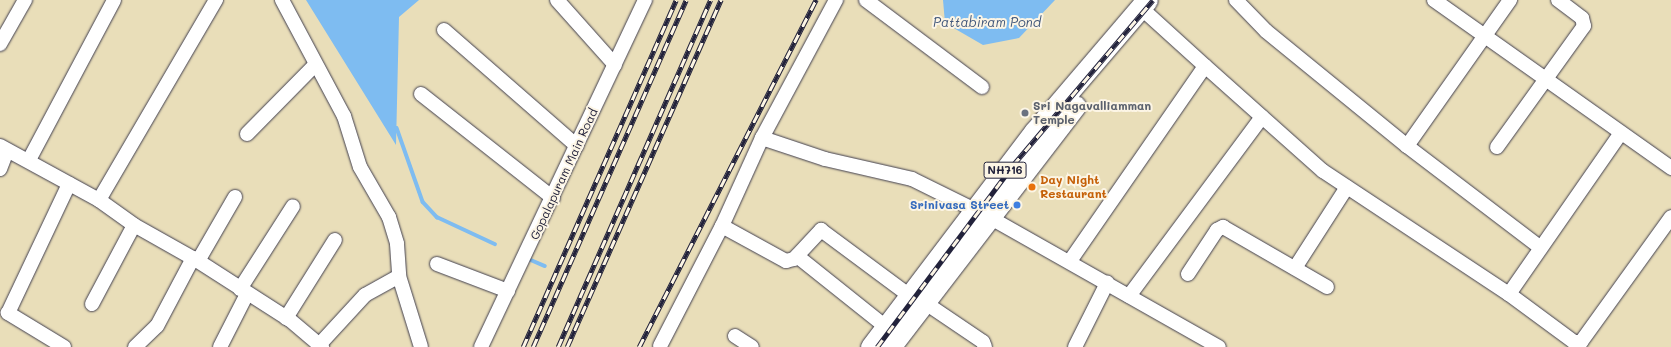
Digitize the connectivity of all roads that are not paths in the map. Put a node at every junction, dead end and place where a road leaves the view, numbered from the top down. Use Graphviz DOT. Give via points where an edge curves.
graph roads {
  1 [pos="25,0"];
  2 [pos="114,0"];
  3 [pos="216,0"];
  4 [pos="282,0"];
  5 [pos="557,0"];
  6 [pos="645,0"];
  7 [pos="836,0"];
  8 [pos="866,0"];
  9 [pos="1236,0"];
  10 [pos="1434,0"];
  11 [pos="1510,0"];
  12 [pos="1558,0"];
  13 [pos="1149,6"];
  14 [pos="444,30"];
  15 [pos="1483,36"];
  16 [pos="0,44"];
  17 [pos="315,65"];
  18 [pos="615,65"];
  19 [pos="1205,66"];
  20 [pos="1544,78"];
  21 [pos="982,87"];
  22 [pos="421,94"];
  23 [pos="1262,117"];
  24 [pos="1621,133"];
  25 [pos="247,134"];
  26 [pos="762,138"];
  27 [pos="577,146"];
  28 [pos="1406,146"];
  29 [pos="1497,147"];
  30 [pos="4,149"];
  31 [pos="29,160"];
  32 [pos="1671,168"];
  33 [pos="0,169"];
  34 [pos="69,184"];
  35 [pos="1347,187"];
  36 [pos="235,197"];
  37 [pos="553,198"];
  38 [pos="99,200"];
  39 [pos="293,206"];
  40 [pos="981,213"];
  41 [pos="1671,217"];
  42 [pos="134,225"];
  43 [pos="722,226"];
  44 [pos="335,240"];
  45 [pos="1541,248"];
  46 [pos="797,256"];
  47 [pos="195,259"];
  48 [pos="1070,261"];
  49 [pos="437,264"];
  50 [pos="1295,268"];
  51 [pos="1188,274"];
  52 [pos="399,276"];
  53 [pos="1107,283"];
  54 [pos="1327,287"];
  55 [pos="508,291"];
  56 [pos="244,292"];
  57 [pos="1509,294"];
  58 [pos="1129,296"];
  59 [pos="917,299"];
  60 [pos="92,304"];
  61 [pos="4,311"];
  62 [pos="286,318"];
  63 [pos="886,327"];
  64 [pos="735,336"];
  65 [pos="315,345"];
  66 [pos="1580,345"];
  67 [pos="660,346"];
  68 [pos="1216,346"];
  69 [pos="64,347"];
  70 [pos="135,347"];
  71 [pos="220,347"];
  72 [pos="421,347"];
  73 [pos="481,347"];
  74 [pos="752,347"];
  75 [pos="871,347"];
  76 [pos="890,347"];
  77 [pos="985,347"];
  78 [pos="1075,347"];
  1 -- 16 [label="street"];
  2 -- 31 [label="street"];
  3 -- 38 [label="street"];
  4 -- 17 [label="street"];
  5 -- 18 [label="street"];
  6 -- 18 [label="street, Gopalapuram Main Road"];
  7 -- 26 [label="street"];
  8 -- 21 [label="street"];
  9 -- 28 [label="street" via="1266,31"];
  10 -- 15 [label="street"];
  11 -- 15 [label="street"];
  12 -- 20 [label="street" via="1582,18 1584,26"];
  13 -- 19 [label="street"];
  13 -- 40 [label="highway, NH716"];
  14 -- 27 [label="street"];
  15 -- 20 [label="street"];
  15 -- 28 [label="street"];
  17 -- 25 [label="street"];
  17 -- 52 [label="street" via="344,116 360,167 389,217 397,244"];
  18 -- 27 [label="street, Gopalapuram Main Road"];
  19 -- 23 [label="street"];
  19 -- 48 [label="street"];
  20 -- 24 [label="street"];
  20 -- 29 [label="street"];
  22 -- 37 [label="street"];
  23 -- 35 [label="street" via="1323,171"];
  23 -- 58 [label="street"];
  24 -- 32 [label="street"];
  24 -- 45 [label="street"];
  26 -- 40 [label="street" via="825,158 912,179"];
  26 -- 43 [label="street"];
  27 -- 37 [label="street, Gopalapuram Main Road"];
  28 -- 45 [label="street"];
  30 -- 31 [label="street"];
  30 -- 33 [label="street"];
  31 -- 34 [label="street"];
  34 -- 38 [label="street"];
  34 -- 61 [label="street"];
  35 -- 50 [label="street"];
  35 -- 57 [label="street"];
  36 -- 47 [label="street"];
  37 -- 55 [label="street, Gopalapuram Main Road"];
  38 -- 42 [label="street"];
  39 -- 56 [label="street"];
  40 -- 48 [label="street"];
  40 -- 59 [label="highway, NH716"];
  41 -- 66 [label="street"];
  42 -- 47 [label="street"];
  42 -- 60 [label="street"];
  43 -- 46 [label="street" via="784,261"];
  43 -- 67 [label="street"];
  44 -- 62 [label="street"];
  45 -- 57 [label="street"];
  46 -- 59 [label="street" via="821,230"];
  46 -- 63 [label="street"];
  47 -- 56 [label="street"];
  47 -- 70 [label="street" via="157,326"];
  48 -- 53 [label="street"];
  49 -- 55 [label="street"];
  50 -- 51 [label="street" via="1223,227 1217,230"];
  50 -- 54 [label="street"];
  52 -- 65 [label="street" via="365,295"];
  52 -- 72 [label="street"];
  53 -- 58 [label="street"];
  53 -- 78 [label="street"];
  55 -- 73 [label="street, Gopalapuram Main Road"];
  56 -- 62 [label="street"];
  56 -- 71 [label="street"];
  57 -- 66 [label="street"];
  58 -- 68 [label="street"];
  59 -- 63 [label="highway, NH716"];
  59 -- 76 [label="highway, NH716"];
  59 -- 77 [label="street" via="983,342"];
  61 -- 69 [label="street"];
  62 -- 65 [label="street"];
  63 -- 75 [label="highway, NH716"];
  64 -- 74 [label="street"];
}
